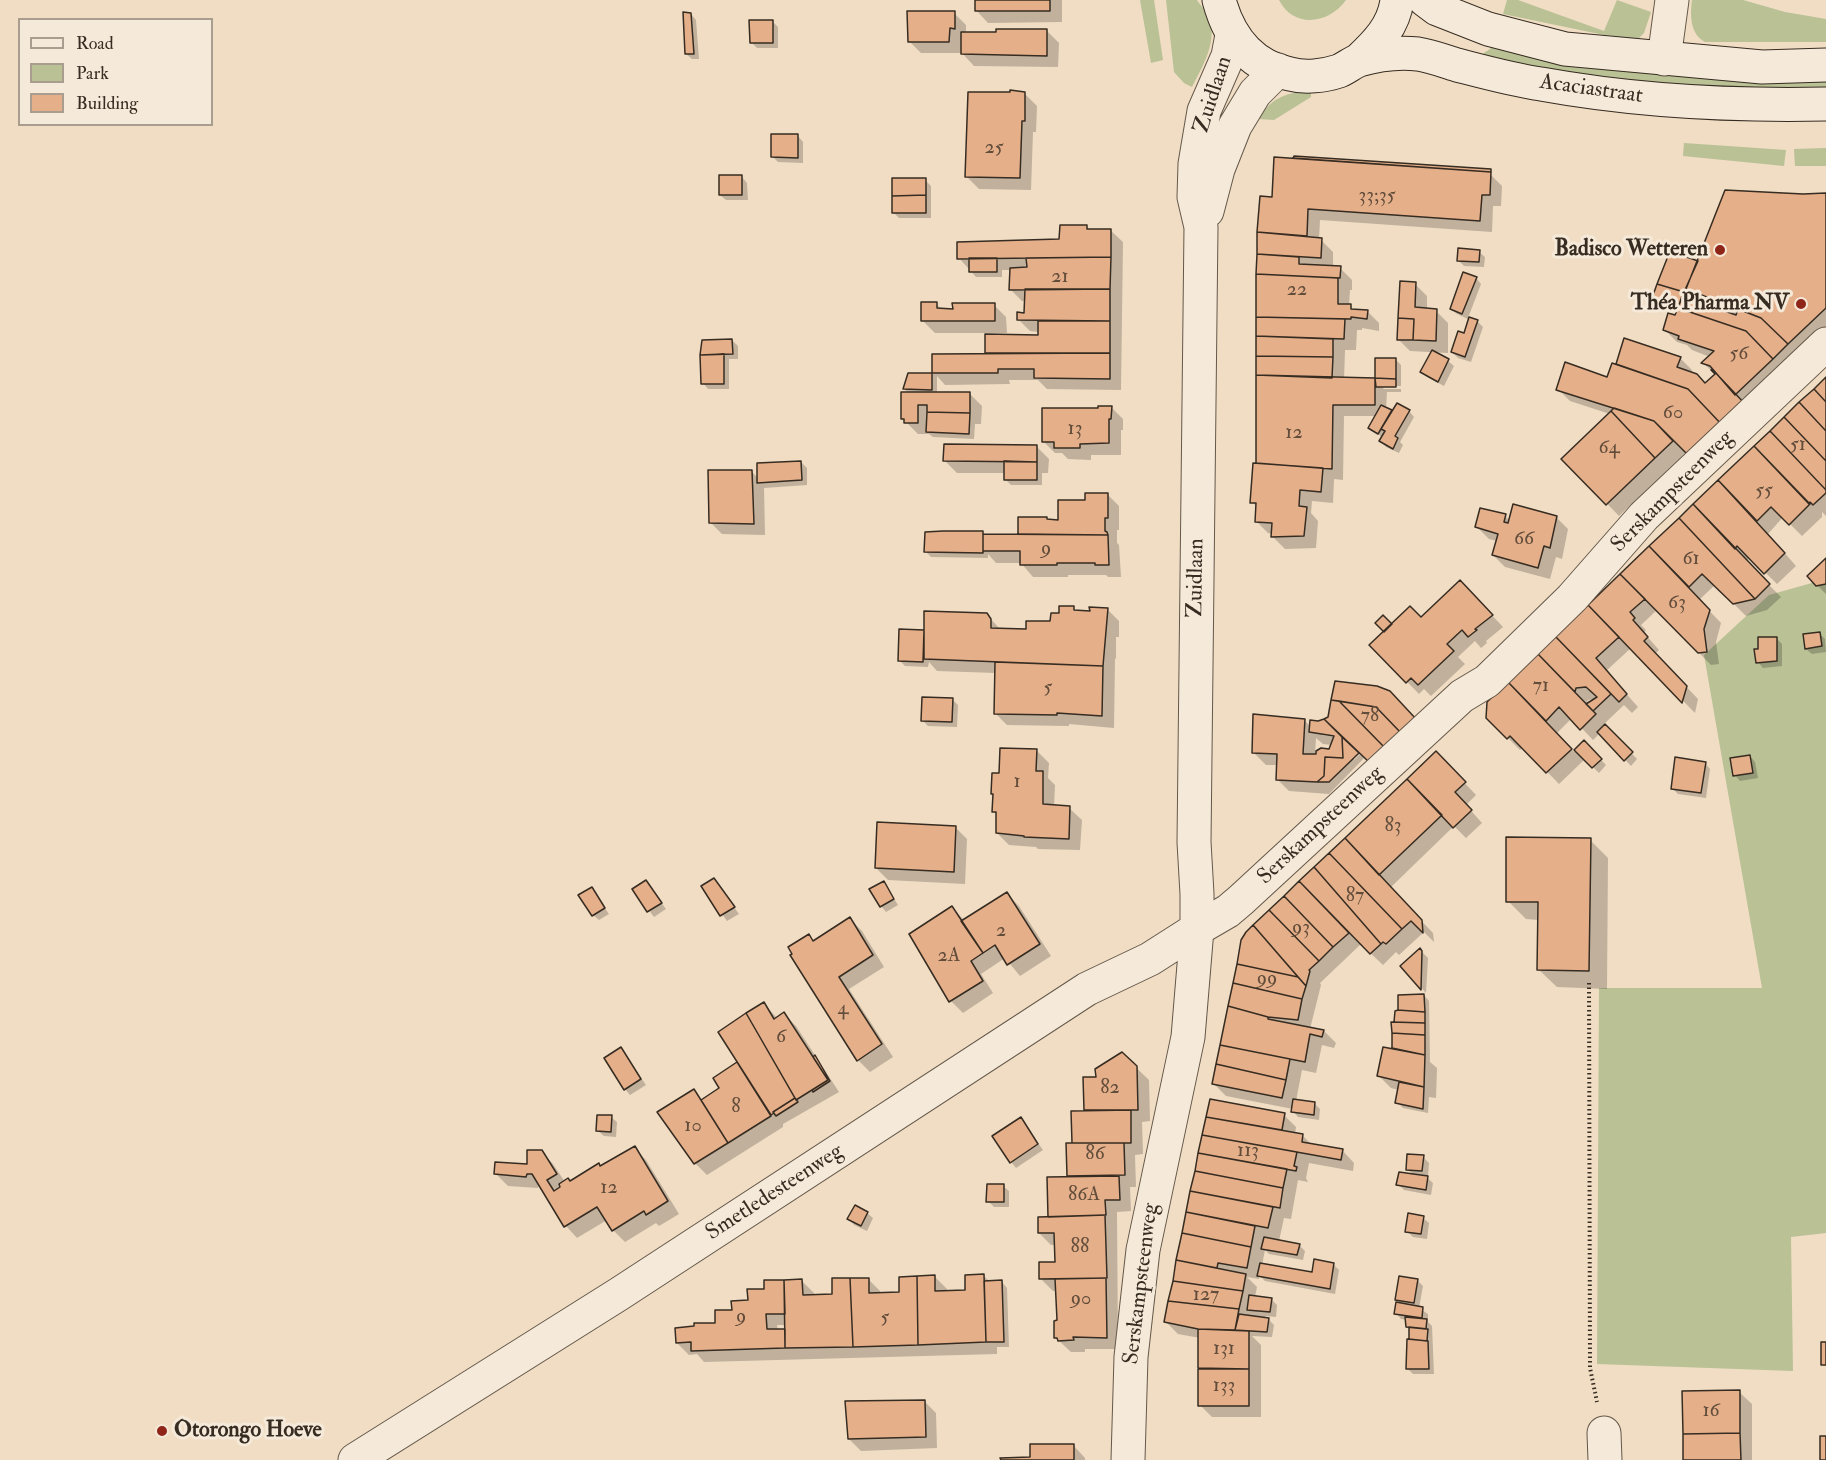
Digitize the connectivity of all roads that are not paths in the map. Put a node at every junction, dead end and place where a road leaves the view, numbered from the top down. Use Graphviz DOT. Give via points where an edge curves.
graph roads {
  1 [pos="1219,0"];
  2 [pos="1397,0"];
  3 [pos="1425,0"];
  4 [pos="1672,0"];
  5 [pos="1232,35"];
  6 [pos="1664,59"];
  7 [pos="1359,60"];
  8 [pos="1826,65"];
  9 [pos="1278,70"];
  10 [pos="1826,104"];
  11 [pos="1201,227"];
  12 [pos="1826,344"];
  13 [pos="1197,929"];
  14 [pos="355,1460"];
  15 [pos="1128,1460"];
  1 -- 5 [label="street, Acaciastraat"];
  2 -- 7 [label="street, Acaciastraat" via="1381,39"];
  3 -- 6 [label="street, Acaciastraat" via="1437,9 1488,29 1554,46"];
  4 -- 6 [label="street"];
  5 -- 9 [label="street, Acaciastraat" via="1248,53"];
  5 -- 11 [label="street, Zuidlaan" via="1228,56 1204,111 1195,164 1194,197"];
  6 -- 8 [label="street, Acaciastraat" via="1762,67"];
  7 -- 9 [label="street, Acaciastraat" via="1338,71 1314,76"];
  7 -- 10 [label="street, Acaciastraat" via="1419,54 1539,84 1628,97 1697,103"];
  9 -- 11 [label="street, Zuidlaan" via="1255,93 1235,126"];
  11 -- 13 [label="street, Zuidlaan" via="1194,842"];
  12 -- 13 [label="street, Serskampsteenweg" via="1644,516 1572,598 1487,681 1462,696 1241,900"];
  13 -- 14 [label="street, Smetledesteenweg" via="1087,989 628,1288"];
  13 -- 15 [label="street, Serskampsteenweg" via="1188,1037 1143,1250 1132,1348"];
}
